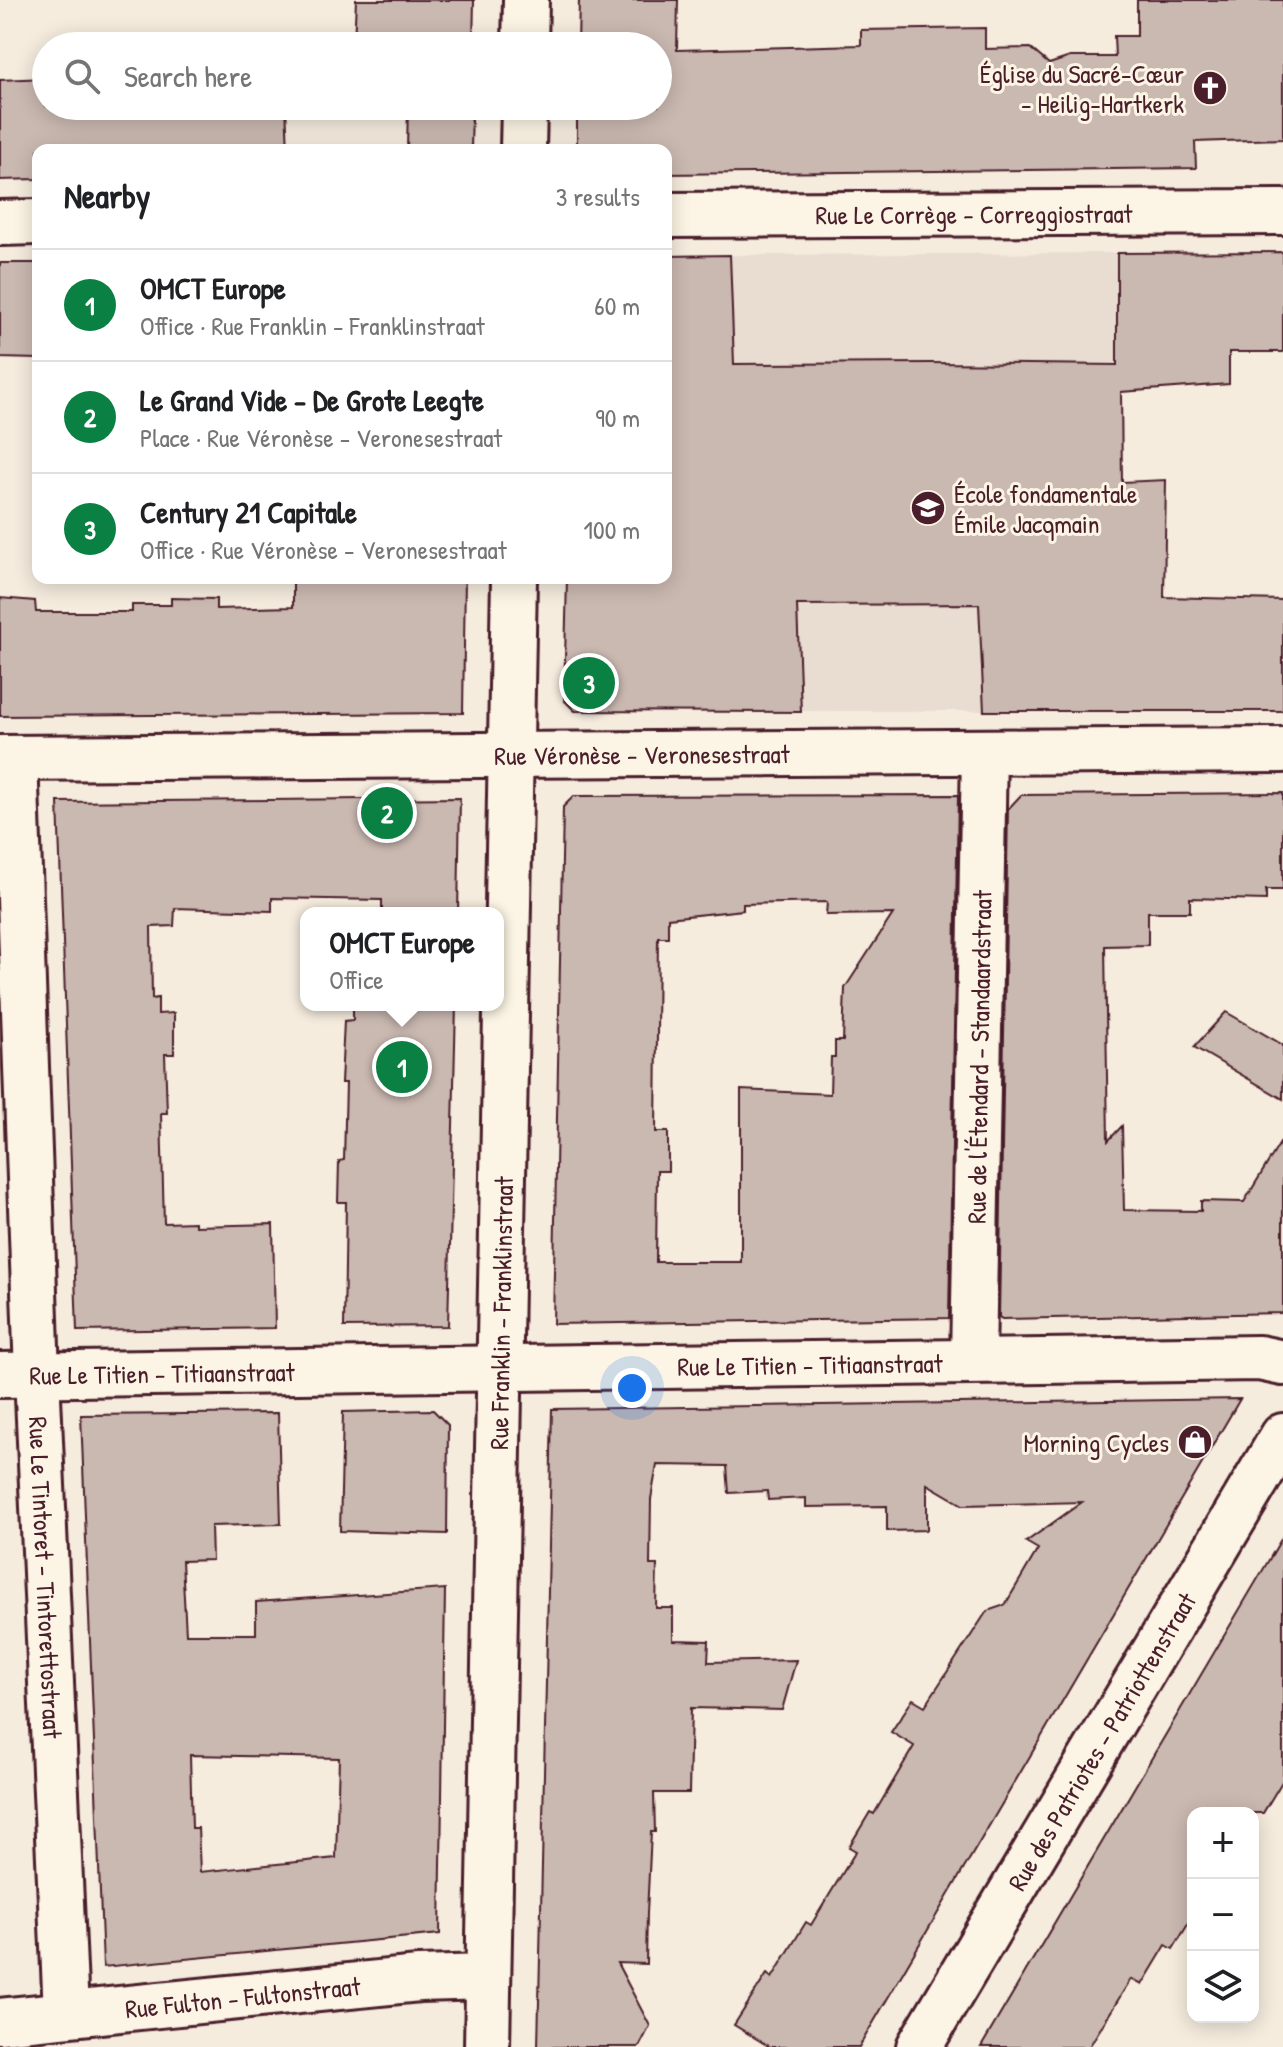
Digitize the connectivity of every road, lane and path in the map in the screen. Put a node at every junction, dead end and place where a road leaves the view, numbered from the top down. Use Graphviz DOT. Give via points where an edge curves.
graph roads {
  1 [pos="526,0"];
  2 [pos="525,32"];
  3 [pos="524,120"];
  4 [pos="523,144"];
  5 [pos="1283,212"];
  6 [pos="672,215"];
  7 [pos="32,222"];
  8 [pos="0,223"];
  9 [pos="514,584"];
  10 [pos="1283,750"];
  11 [pos="984,752"];
  12 [pos="512,756"];
  13 [pos="8,758"];
  14 [pos="973,1361"];
  15 [pos="1283,1363"];
  16 [pos="499,1368"];
  17 [pos="19,1375"];
  18 [pos="1283,1436"];
  19 [pos="487,1977"];
  20 [pos="66,2012"];
  21 [pos="0,2021"];
  22 [pos="487,2047"];
  23 [pos="919,2047"];
  1 -- 2 [label="street"];
  3 -- 4 [label="street"];
  5 -- 6 [label="street, Rue Le Corrège - Correggiostraat"];
  7 -- 8 [label="street"];
  9 -- 12 [label="street, Rue Franklin - Franklinstraat"];
  10 -- 11 [label="street, Rue Véronèse - Veronesestraat"];
  11 -- 12 [label="street, Rue Véronèse - Veronesestraat"];
  11 -- 14 [label="street, Rue de l'Étendard - Standaardstraat"];
  12 -- 13 [label="street, Rue Véronèse - Veronesestraat"];
  12 -- 16 [label="street, Rue Franklin - Franklinstraat"];
  13 -- 17 [label="street, Rue Le Tintoret - Tintorettostraat"];
  14 -- 15 [label="street, Rue Le Titien - Titiaanstraat" via="1259,1358"];
  14 -- 16 [label="street, Rue Le Titien - Titiaanstraat"];
  16 -- 17 [label="street, Rue Le Titien - Titiaanstraat"];
  16 -- 19 [label="street, Rue Franklin - Franklinstraat"];
  17 -- 20 [label="street, Rue Le Tintoret - Tintorettostraat"];
  18 -- 23 [label="street, Rue des Patriotes - Patriottenstraat"];
  19 -- 20 [label="street, Rue Fulton - Fultonstraat"];
  19 -- 22 [label="street, Rue Franklin - Franklinstraat"];
  20 -- 21 [label="street, Rue Fulton - Fultonstraat"];
}
